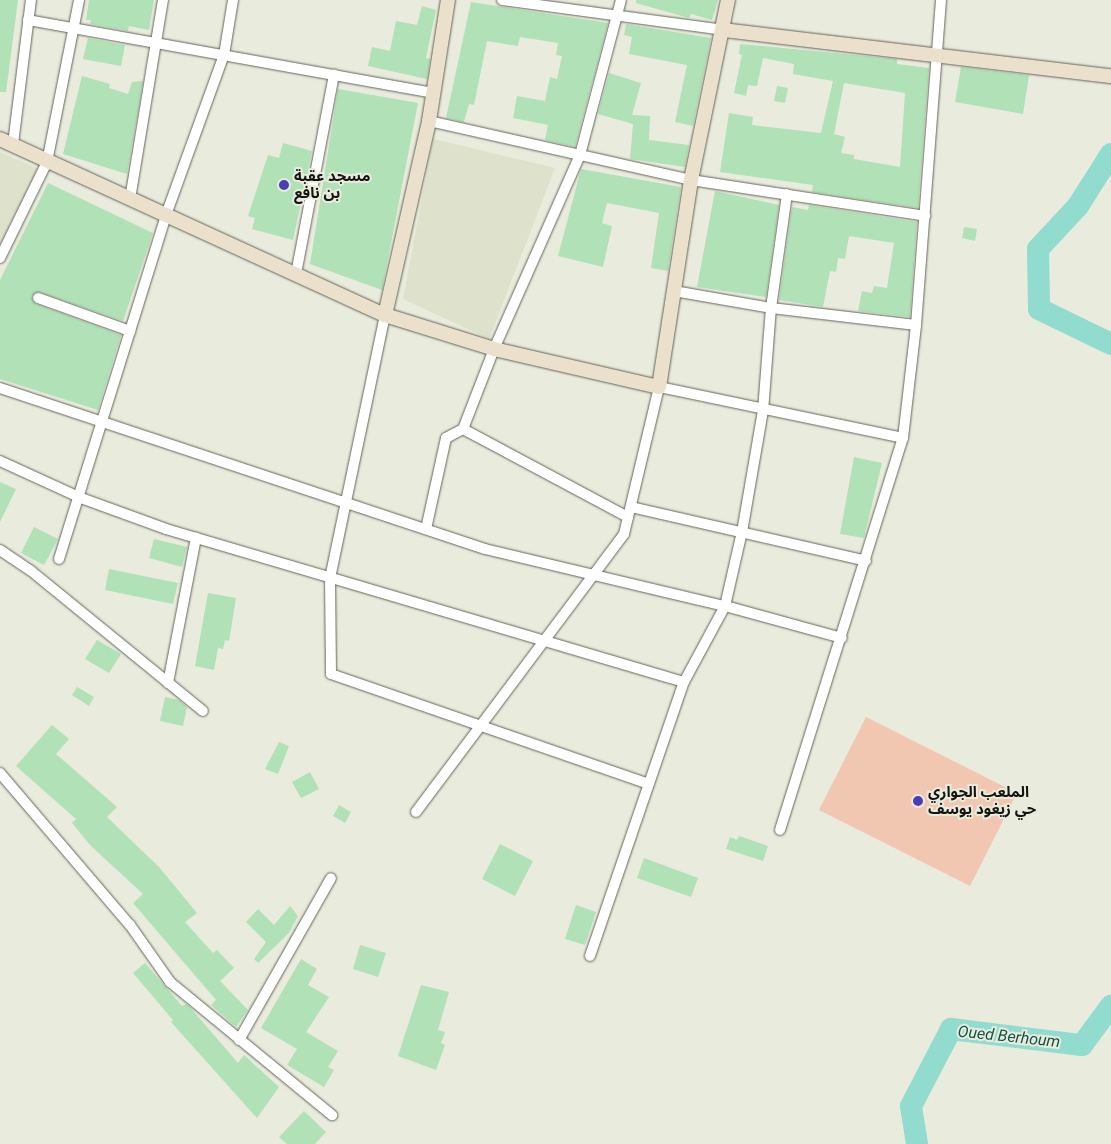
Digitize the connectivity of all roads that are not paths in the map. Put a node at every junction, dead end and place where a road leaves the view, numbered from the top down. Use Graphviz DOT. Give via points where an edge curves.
graph roads {
  1 [pos="31,0"];
  2 [pos="79,0"];
  3 [pos="163,0"];
  4 [pos="233,0"];
  5 [pos="448,0"];
  6 [pos="502,0"];
  7 [pos="621,0"];
  8 [pos="728,0"];
  9 [pos="941,0"];
  10 [pos="616,16"];
  11 [pos="28,20"];
  12 [pos="73,28"];
  13 [pos="723,30"];
  14 [pos="157,44"];
  15 [pos="938,53"];
  16 [pos="224,55"];
  17 [pos="334,75"];
  18 [pos="1110,76"];
  19 [pos="433,93"];
  20 [pos="429,121"];
  21 [pos="6,142"];
  22 [pos="580,155"];
  23 [pos="47,162"];
  24 [pos="691,180"];
  25 [pos="787,194"];
  26 [pos="130,199"];
  27 [pos="166,215"];
  28 [pos="925,216"];
  29 [pos="0,258"];
  30 [pos="296,274"];
  31 [pos="674,291"];
  32 [pos="38,298"];
  33 [pos="770,308"];
  34 [pos="385,315"];
  35 [pos="916,325"];
  36 [pos="130,332"];
  37 [pos="494,349"];
  38 [pos="659,387"];
  39 [pos="0,388"];
  40 [pos="763,411"];
  41 [pos="103,420"];
  42 [pos="463,429"];
  43 [pos="903,438"];
  44 [pos="0,462"];
  45 [pos="80,498"];
  46 [pos="345,501"];
  47 [pos="630,512"];
  48 [pos="426,529"];
  49 [pos="742,532"];
  50 [pos="196,538"];
  51 [pos="0,550"];
  52 [pos="59,559"];
  53 [pos="866,561"];
  54 [pos="593,575"];
  55 [pos="330,578"];
  56 [pos="725,606"];
  57 [pos="842,638"];
  58 [pos="545,641"];
  59 [pos="684,682"];
  60 [pos="168,683"];
  61 [pos="203,711"];
  62 [pos="481,725"];
  63 [pos="0,773"];
  64 [pos="649,784"];
  65 [pos="416,812"];
  66 [pos="780,830"];
  67 [pos="331,878"];
  68 [pos="590,956"];
  69 [pos="239,1040"];
  70 [pos="332,1115"];
  1 -- 11 [label="street"];
  2 -- 12 [label="street"];
  3 -- 14 [label="street"];
  4 -- 16 [label="street"];
  5 -- 19 [label="street"];
  6 -- 10 [label="street"];
  7 -- 10 [label="street"];
  8 -- 13 [label="street"];
  9 -- 15 [label="street"];
  10 -- 13 [label="street"];
  10 -- 22 [label="street"];
  11 -- 12 [label="street"];
  11 -- 21 [label="street"];
  12 -- 14 [label="street"];
  12 -- 23 [label="street"];
  13 -- 15 [label="street"];
  13 -- 24 [label="street"];
  14 -- 16 [label="street"];
  14 -- 26 [label="street"];
  15 -- 18 [label="street"];
  15 -- 28 [label="street"];
  16 -- 17 [label="street"];
  16 -- 27 [label="street"];
  17 -- 19 [label="street"];
  17 -- 30 [label="street"];
  19 -- 20 [label="street"];
  20 -- 22 [label="street"];
  20 -- 34 [label="street"];
  21 -- 23 [label="street"];
  22 -- 24 [label="street"];
  22 -- 37 [label="street"];
  23 -- 26 [label="street"];
  23 -- 29 [label="street"];
  24 -- 25 [label="street"];
  24 -- 31 [label="street"];
  25 -- 28 [label="street"];
  25 -- 33 [label="street"];
  26 -- 27 [label="street"];
  27 -- 30 [label="street"];
  27 -- 36 [label="street"];
  28 -- 35 [label="street"];
  30 -- 34 [label="street"];
  31 -- 33 [label="street"];
  31 -- 38 [label="street"];
  32 -- 36 [label="street"];
  33 -- 35 [label="street"];
  33 -- 40 [label="street"];
  34 -- 37 [label="street"];
  34 -- 46 [label="street"];
  35 -- 43 [label="street"];
  36 -- 41 [label="street"];
  37 -- 38 [label="street"];
  37 -- 42 [label="street"];
  38 -- 40 [label="street"];
  38 -- 47 [label="street"];
  39 -- 41 [label="street"];
  40 -- 43 [label="street"];
  40 -- 49 [label="street"];
  41 -- 45 [label="street"];
  41 -- 46 [label="street"];
  42 -- 47 [label="street"];
  42 -- 48 [label="street" via="446,438"];
  43 -- 53 [label="street"];
  44 -- 45 [label="street"];
  45 -- 50 [label="street"];
  45 -- 52 [label="street"];
  46 -- 48 [label="street"];
  46 -- 55 [label="street"];
  47 -- 49 [label="street"];
  47 -- 54 [label="street" via="624,534"];
  48 -- 54 [label="street" via="485,549"];
  49 -- 53 [label="street"];
  49 -- 56 [label="street"];
  50 -- 55 [label="street"];
  50 -- 60 [label="street"];
  51 -- 60 [label="street" via="30,570"];
  53 -- 57 [label="street"];
  54 -- 56 [label="street"];
  54 -- 58 [label="street"];
  55 -- 58 [label="street"];
  55 -- 62 [label="street" via="331,674"];
  56 -- 57 [label="street"];
  56 -- 59 [label="street"];
  57 -- 66 [label="street"];
  58 -- 59 [label="street"];
  58 -- 62 [label="street"];
  59 -- 64 [label="street"];
  60 -- 61 [label="street"];
  62 -- 64 [label="street"];
  62 -- 65 [label="street"];
  63 -- 69 [label="street" via="130,925 170,982"];
  64 -- 68 [label="street"];
  67 -- 69 [label="street"];
  69 -- 70 [label="street"];
}
